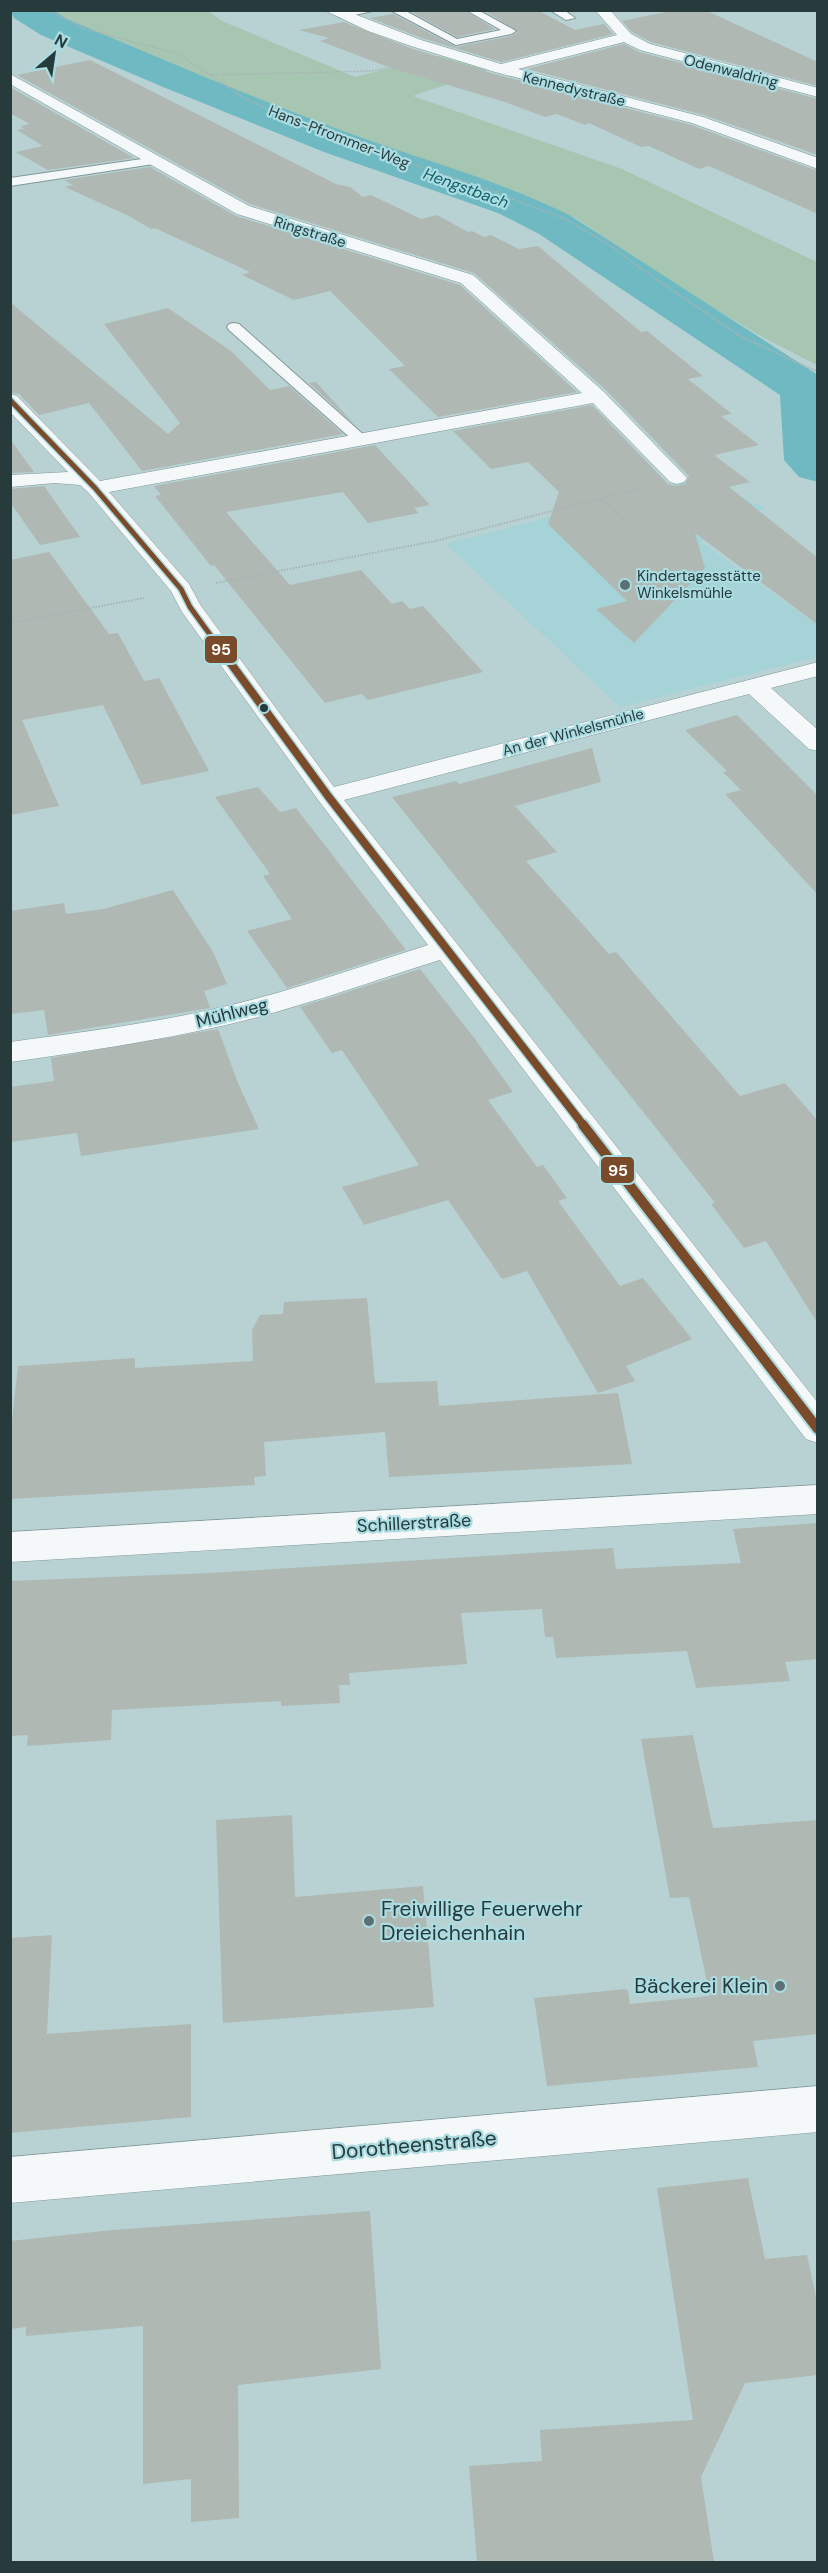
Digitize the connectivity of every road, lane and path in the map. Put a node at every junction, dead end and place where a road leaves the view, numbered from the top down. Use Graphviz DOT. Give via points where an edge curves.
graph roads {
  1 [pos="48,10"];
  2 [pos="372,10"];
  3 [pos="395,10"];
  4 [pos="555,10"];
  5 [pos="602,10"];
  6 [pos="472,11"];
  7 [pos="336,13"];
  8 [pos="570,18"];
  9 [pos="626,37"];
  10 [pos="645,47"];
  11 [pos="444,53"];
  12 [pos="498,69"];
  13 [pos="209,75"];
  14 [pos="10,78"];
  15 [pos="536,79"];
  16 [pos="818,93"];
  17 [pos="156,161"];
  18 [pos="818,164"];
  19 [pos="10,182"];
  20 [pos="234,327"];
  21 [pos="740,336"];
  22 [pos="818,372"];
  23 [pos="597,396"];
  24 [pos="10,400"];
  25 [pos="360,439"];
  26 [pos="677,478"];
  27 [pos="10,482"];
  28 [pos="90,483"];
  29 [pos="599,499"];
  30 [pos="624,519"];
  31 [pos="181,590"];
  32 [pos="10,622"];
  33 [pos="818,669"];
  34 [pos="753,685"];
  35 [pos="818,744"];
  36 [pos="328,796"];
  37 [pos="447,948"];
  38 [pos="10,1052"];
  39 [pos="818,1429"];
  40 [pos="818,1499"];
  41 [pos="10,1547"];
  42 [pos="818,2109"];
  43 [pos="10,2180"];
  1 -- 13 [label="path, Hans-Pfrommer-Weg" via="85,29 178,54"];
  2 -- 7 [label="lane"];
  3 -- 6 [label="lane" via="456,42 511,31"];
  4 -- 8 [label="lane"];
  5 -- 9 [label="street, Odenwaldring"];
  7 -- 11 [label="street, Kennedystraße"];
  9 -- 10 [label="street, Odenwaldring"];
  9 -- 12 [label="street"];
  10 -- 15 [label="street, Odenwaldring"];
  10 -- 16 [label="street, Odenwaldring"];
  11 -- 12 [label="street, Kennedystraße"];
  11 -- 13 [label="path" via="372,72"];
  12 -- 15 [label="street, Kennedystraße"];
  13 -- 21 [label="path, Hans-Pfrommer-Weg" via="259,106 338,140 567,219"];
  14 -- 17 [label="street, Ringstraße"];
  15 -- 18 [label="street, Kennedystraße" via="706,122"];
  17 -- 19 [label="lane"];
  17 -- 23 [label="street, Ringstraße" via="253,214 467,279"];
  20 -- 25 [label="lane"];
  21 -- 22 [label="path, Hans-Pfrommer-Weg"];
  23 -- 25 [label="street"];
  23 -- 26 [label="street, Ringstraße"];
  24 -- 28 [label="street"];
  25 -- 28 [label="street"];
  26 -- 29 [label="path"];
  27 -- 28 [label="street" via="55,477"];
  28 -- 31 [label="street"];
  29 -- 30 [label="path"];
  29 -- 31 [label="path" via="435,541"];
  31 -- 32 [label="path"];
  31 -- 36 [label="street" via="190,608"];
  33 -- 34 [label="street, An der Winkelsmühle"];
  34 -- 35 [label="street"];
  34 -- 36 [label="street, An der Winkelsmühle"];
  36 -- 37 [label="street"];
  37 -- 38 [label="street, Mühlweg" via="228,1015"];
  37 -- 39 [label="street"];
  40 -- 41 [label="street, Schillerstraße"];
  42 -- 43 [label="street, Dorotheenstraße"];
}
